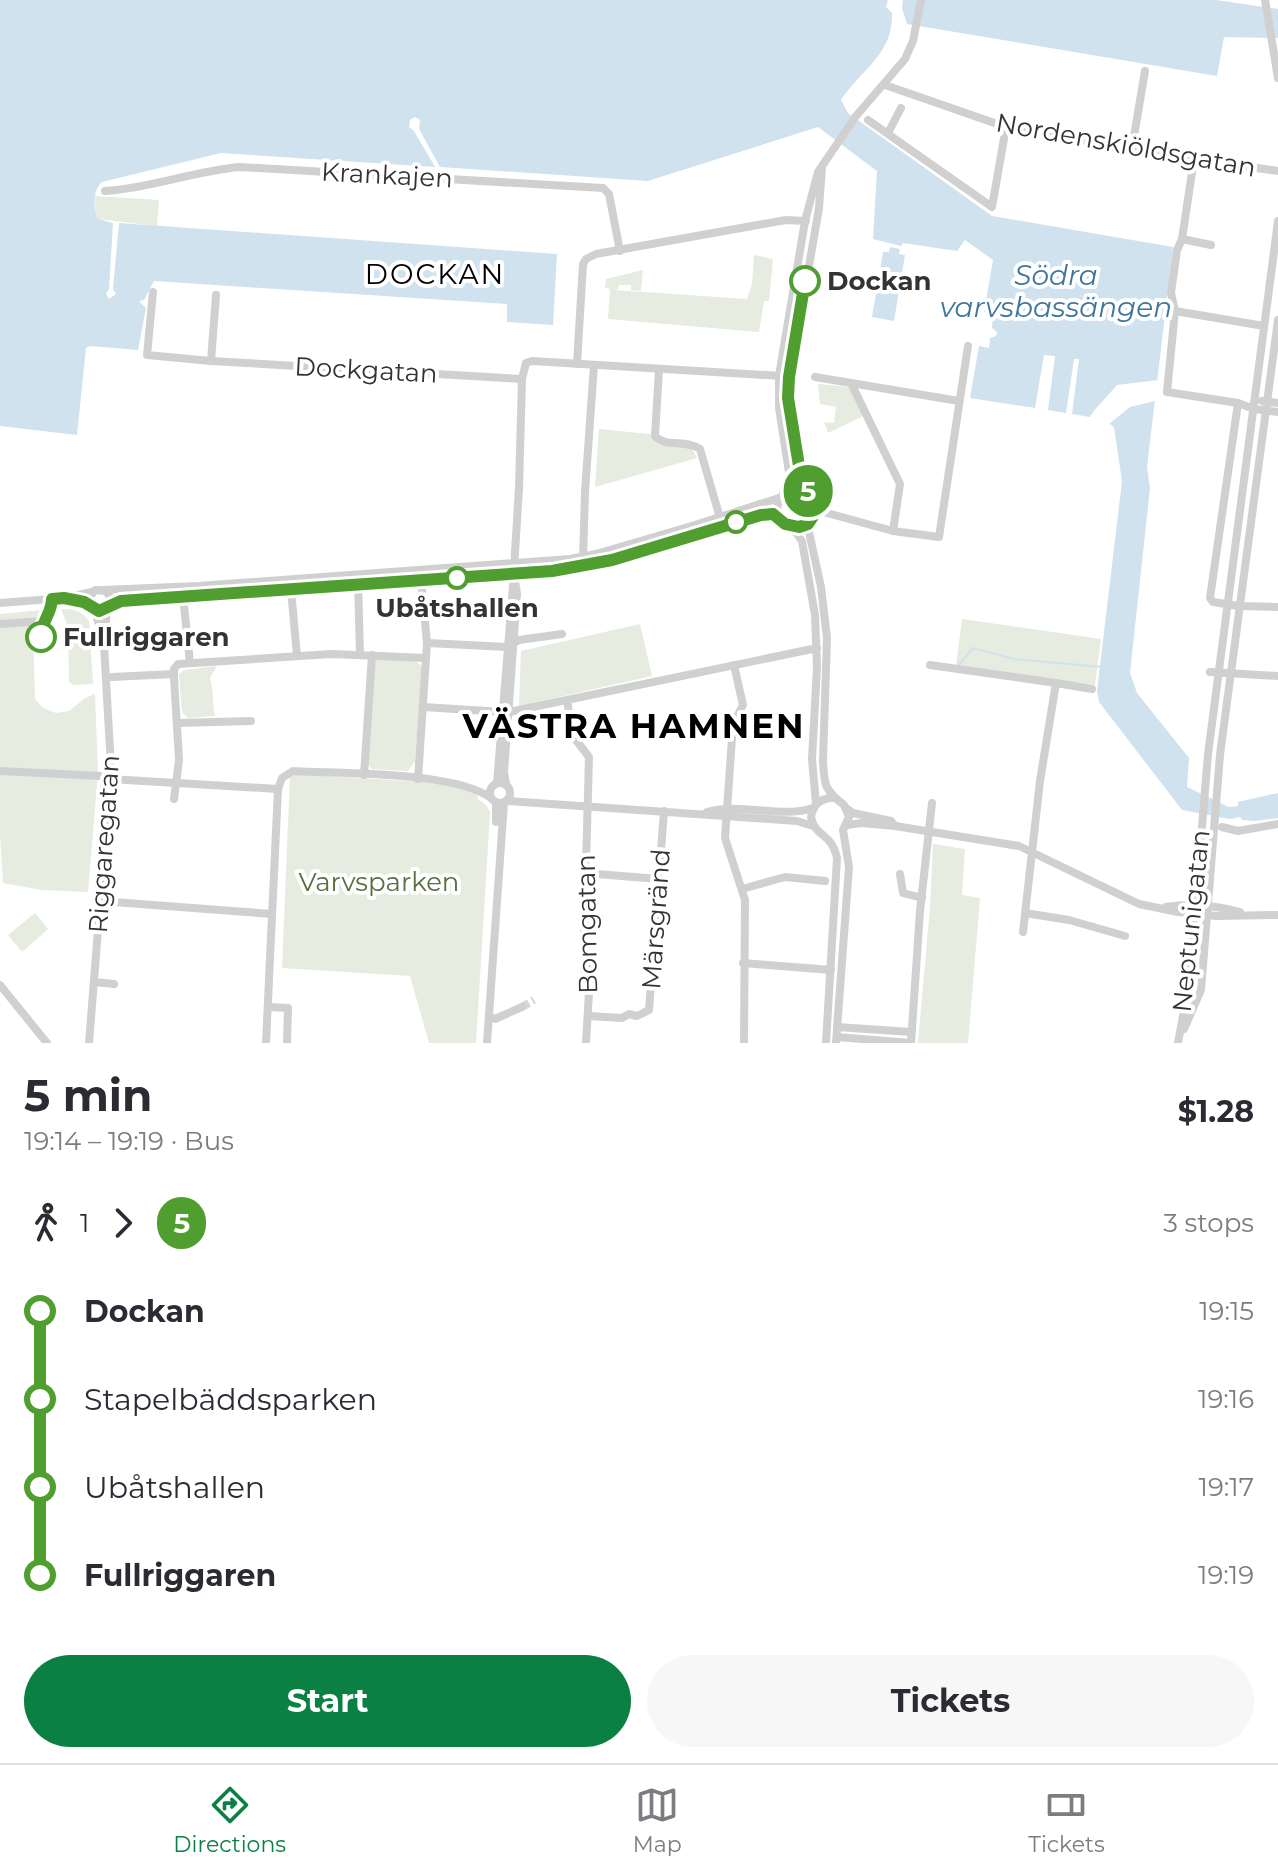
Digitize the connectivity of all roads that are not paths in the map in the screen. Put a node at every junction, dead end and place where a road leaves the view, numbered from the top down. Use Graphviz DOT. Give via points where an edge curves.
graph roads {
  1 [pos="921,0"];
  2 [pos="1269,4"];
  3 [pos="1273,39"];
  4 [pos="1278,50"];
  5 [pos="1145,71"];
  6 [pos="1278,78"];
  7 [pos="885,85"];
  8 [pos="901,108"];
  9 [pos="868,120"];
  10 [pos="1006,127"];
  11 [pos="888,133"];
  12 [pos="1132,148"];
  13 [pos="1194,159"];
  14 [pos="822,167"];
  15 [pos="1278,171"];
  16 [pos="105,191"];
  17 [pos="805,221"];
  18 [pos="1278,221"];
  19 [pos="815,223"];
  20 [pos="1182,239"];
  21 [pos="1211,245"];
  22 [pos="619,251"];
  23 [pos="153,292"];
  24 [pos="216,295"];
  25 [pos="1175,311"];
  26 [pos="1278,320"];
  27 [pos="1264,326"];
  28 [pos="968,346"];
  29 [pos="211,361"];
  30 [pos="577,364"];
  31 [pos="594,365"];
  32 [pos="659,369"];
  33 [pos="784,376"];
  34 [pos="815,377"];
  35 [pos="522,379"];
  36 [pos="851,383"];
  37 [pos="959,401"];
  38 [pos="1238,403"];
  39 [pos="1278,403"];
  40 [pos="1254,405"];
  41 [pos="1266,406"];
  42 [pos="1278,412"];
  43 [pos="808,491"];
  44 [pos="783,494"];
  45 [pos="816,510"];
  46 [pos="779,517"];
  47 [pos="720,518"];
  48 [pos="811,521"];
  49 [pos="792,527"];
  50 [pos="893,531"];
  51 [pos="583,561"];
  52 [pos="514,564"];
  53 [pos="514,574"];
  54 [pos="358,580"];
  55 [pos="421,580"];
  56 [pos="291,589"];
  57 [pos="97,591"];
  58 [pos="183,596"];
  59 [pos="64,598"];
  60 [pos="0,603"];
  61 [pos="1228,605"];
  62 [pos="1239,606"];
  63 [pos="108,607"];
  64 [pos="1278,607"];
  65 [pos="92,608"];
  66 [pos="43,621"];
  67 [pos="0,624"];
  68 [pos="562,634"];
  69 [pos="427,643"];
  70 [pos="104,645"];
  71 [pos="510,645"];
  72 [pos="817,648"];
  73 [pos="360,655"];
  74 [pos="372,655"];
  75 [pos="297,656"];
  76 [pos="426,658"];
  77 [pos="190,663"];
  78 [pos="734,665"];
  79 [pos="930,665"];
  80 [pos="1214,672"];
  81 [pos="174,674"];
  82 [pos="1231,674"];
  83 [pos="1278,676"];
  84 [pos="112,677"];
  85 [pos="1056,683"];
  86 [pos="1092,689"];
  87 [pos="567,700"];
  88 [pos="423,707"];
  89 [pos="506,712"];
  90 [pos="251,721"];
  91 [pos="177,723"];
  92 [pos="0,771"];
  93 [pos="364,775"];
  94 [pos="100,776"];
  95 [pos="110,779"];
  96 [pos="418,779"];
  97 [pos="178,783"];
  98 [pos="449,783"];
  99 [pos="501,785"];
  100 [pos="278,789"];
  101 [pos="833,798"];
  102 [pos="174,799"];
  103 [pos="499,801"];
  104 [pos="541,803"];
  105 [pos="932,803"];
  106 [pos="586,806"];
  107 [pos="815,806"];
  108 [pos="846,808"];
  109 [pos="664,811"];
  110 [pos="726,813"];
  111 [pos="1278,824"];
  112 [pos="813,826"];
  113 [pos="895,826"];
  114 [pos="1222,827"];
  115 [pos="845,828"];
  116 [pos="928,832"];
  117 [pos="826,836"];
  118 [pos="1031,850"];
  119 [pos="584,873"];
  120 [pos="900,874"];
  121 [pos="659,879"];
  122 [pos="825,881"];
  123 [pos="742,889"];
  124 [pos="922,898"];
  125 [pos="100,901"];
  126 [pos="1195,910"];
  127 [pos="1207,911"];
  128 [pos="1025,913"];
  129 [pos="272,914"];
  130 [pos="1278,915"];
  131 [pos="1023,932"];
  132 [pos="1125,936"];
  133 [pos="743,963"];
  134 [pos="831,970"];
  135 [pos="94,982"];
  136 [pos="114,984"];
  137 [pos="0,985"];
  138 [pos="268,1007"];
  139 [pos="522,1007"];
  140 [pos="489,1016"];
  141 [pos="588,1016"];
  142 [pos="837,1027"];
  143 [pos="911,1032"];
  144 [pos="836,1040"];
  145 [pos="287,1042"];
  146 [pos="1178,1042"];
  147 [pos="47,1043"];
  148 [pos="89,1043"];
  149 [pos="266,1043"];
  150 [pos="485,1043"];
  151 [pos="586,1043"];
  152 [pos="744,1043"];
  153 [pos="826,1043"];
  154 [pos="911,1043"];
  1 -- 7 [label="street" via="905,59"];
  2 -- 3 [label="street"];
  3 -- 4 [label="street"];
  3 -- 6 [label="street"];
  5 -- 12 [label="street"];
  7 -- 10 [label="street, Nordenskiöldsgatan"];
  7 -- 14 [label="street" via="856,116"];
  8 -- 11 [label="street"];
  9 -- 11 [label="street"];
  10 -- 11 [label="street" via="992,207"];
  10 -- 12 [label="street, Nordenskiöldsgatan"];
  12 -- 13 [label="street, Nordenskiöldsgatan"];
  13 -- 15 [label="street, Nordenskiöldsgatan"];
  13 -- 20 [label="street"];
  14 -- 17 [label="street"];
  14 -- 19 [label="street"];
  16 -- 22 [label="street, Krankajen" via="240,167 603,188 609,194"];
  17 -- 19 [label="street"];
  17 -- 22 [label="street" via="786,220"];
  17 -- 33 [label="street"];
  18 -- 27 [label="street, Neptunigatan"];
  19 -- 33 [label="street"];
  20 -- 21 [label="street"];
  20 -- 25 [label="street" via="1171,293"];
  22 -- 30 [label="street" via="596,254 583,264"];
  23 -- 29 [label="street, Dockgatan" via="147,355"];
  24 -- 29 [label="street"];
  25 -- 27 [label="street"];
  25 -- 38 [label="street" via="1167,392"];
  26 -- 41 [label="street, Neptunigatan"];
  27 -- 40 [label="street, Neptunigatan"];
  28 -- 37 [label="street"];
  29 -- 35 [label="street, Dockgatan"];
  30 -- 31 [label="street"];
  30 -- 35 [label="street" via="532,361 524,365"];
  31 -- 32 [label="street"];
  31 -- 51 [label="street"];
  32 -- 33 [label="street"];
  32 -- 47 [label="street" via="655,436 700,449"];
  33 -- 43 [label="street"];
  33 -- 44 [label="street" via="779,408 790,474"];
  34 -- 36 [label="street"];
  35 -- 52 [label="street"];
  36 -- 37 [label="street"];
  36 -- 50 [label="street" via="900,484"];
  37 -- 50 [label="street" via="939,537"];
  38 -- 40 [label="street"];
  38 -- 61 [label="street" via="1210,598"];
  39 -- 41 [label="street"];
  40 -- 41 [label="street"];
  40 -- 61 [label="street, Neptunigatan"];
  41 -- 42 [label="street"];
  41 -- 62 [label="street, Neptunigatan"];
  43 -- 44 [label="street" via="795,488"];
  43 -- 45 [label="street"];
  44 -- 46 [label="street"];
  44 -- 47 [label="street"];
  45 -- 48 [label="street"];
  45 -- 50 [label="street"];
  46 -- 49 [label="street"];
  46 -- 51 [label="street" via="761,515 632,554"];
  47 -- 51 [label="street"];
  48 -- 49 [label="street"];
  48 -- 101 [label="street" via="827,638 823,767"];
  49 -- 72 [label="street" via="802,541"];
  51 -- 52 [label="street"];
  51 -- 53 [label="street"];
  52 -- 53 [label="street"];
  52 -- 54 [label="street"];
  53 -- 55 [label="street"];
  53 -- 71 [label="street"];
  54 -- 55 [label="street"];
  54 -- 56 [label="street"];
  54 -- 57 [label="street"];
  54 -- 73 [label="street"];
  55 -- 69 [label="street"];
  56 -- 58 [label="street"];
  56 -- 75 [label="street"];
  57 -- 59 [label="street"];
  57 -- 63 [label="street" via="108,594"];
  57 -- 65 [label="street" via="89,598"];
  58 -- 63 [label="street" via="121,601"];
  58 -- 77 [label="street"];
  59 -- 60 [label="street"];
  59 -- 65 [label="street"];
  61 -- 62 [label="street"];
  61 -- 80 [label="street, Neptunigatan"];
  62 -- 64 [label="street"];
  62 -- 82 [label="street, Neptunigatan"];
  63 -- 65 [label="street"];
  63 -- 70 [label="street, Riggaregatan"];
  65 -- 70 [label="street, Riggaregatan"];
  66 -- 67 [label="street"];
  68 -- 71 [label="street"];
  69 -- 71 [label="street"];
  69 -- 76 [label="street"];
  70 -- 95 [label="street, Riggaregatan"];
  71 -- 89 [label="street"];
  72 -- 78 [label="street"];
  72 -- 107 [label="street"];
  73 -- 74 [label="street"];
  73 -- 75 [label="street"];
  74 -- 76 [label="street"];
  74 -- 93 [label="street"];
  75 -- 77 [label="street"];
  76 -- 88 [label="street"];
  77 -- 81 [label="street" via="178,664"];
  78 -- 87 [label="street"];
  78 -- 110 [label="street" via="743,705 733,724"];
  79 -- 85 [label="street"];
  80 -- 82 [label="street"];
  80 -- 126 [label="street, Neptunigatan"];
  81 -- 84 [label="street"];
  81 -- 91 [label="street"];
  82 -- 83 [label="street"];
  82 -- 127 [label="street, Neptunigatan"];
  85 -- 86 [label="street"];
  85 -- 118 [label="street"];
  87 -- 89 [label="street"];
  87 -- 106 [label="street, Bomgatan" via="573,736 589,757"];
  88 -- 89 [label="street"];
  88 -- 96 [label="street"];
  89 -- 99 [label="street"];
  90 -- 91 [label="street"];
  91 -- 97 [label="street"];
  92 -- 94 [label="street"];
  93 -- 96 [label="street"];
  93 -- 100 [label="street" via="293,771"];
  95 -- 97 [label="street"];
  95 -- 125 [label="street, Riggaregatan"];
  96 -- 98 [label="street"];
  97 -- 100 [label="street"];
  97 -- 102 [label="street"];
  98 -- 99 [label="street"];
  98 -- 103 [label="street"];
  99 -- 103 [label="street" via="490,792"];
  99 -- 103 [label="street" via="510,795"];
  99 -- 104 [label="street"];
  100 -- 129 [label="street"];
  101 -- 107 [label="street"];
  101 -- 108 [label="street"];
  103 -- 104 [label="street"];
  103 -- 140 [label="street"];
  103 -- 150 [label="street"];
  104 -- 106 [label="street"];
  105 -- 116 [label="street"];
  106 -- 109 [label="street"];
  106 -- 119 [label="street, Bomgatan"];
  107 -- 110 [label="street"];
  107 -- 112 [label="street"];
  108 -- 113 [label="street"];
  108 -- 115 [label="street"];
  109 -- 110 [label="street"];
  109 -- 121 [label="street, Märsgränd"];
  110 -- 112 [label="street"];
  110 -- 123 [label="street" via="725,838"];
  111 -- 114 [label="street" via="1238,831"];
  112 -- 117 [label="street"];
  113 -- 115 [label="street" via="862,823"];
  113 -- 116 [label="street"];
  115 -- 117 [label="street"];
  115 -- 142 [label="street" via="849,867"];
  116 -- 118 [label="street"];
  116 -- 124 [label="street"];
  117 -- 134 [label="street" via="838,864"];
  118 -- 126 [label="street" via="1139,904"];
  118 -- 128 [label="street"];
  119 -- 121 [label="street"];
  119 -- 141 [label="street, Bomgatan"];
  120 -- 124 [label="street" via="903,893"];
  121 -- 141 [label="street, Märsgränd" via="649,1010 622,1018"];
  122 -- 123 [label="street" via="785,877"];
  123 -- 133 [label="street"];
  124 -- 143 [label="street"];
  125 -- 129 [label="street"];
  125 -- 135 [label="street, Riggaregatan"];
  126 -- 127 [label="street"];
  126 -- 146 [label="street, Neptunigatan"];
  127 -- 130 [label="street"];
  127 -- 146 [label="street, Neptunigatan" via="1199,999"];
  128 -- 131 [label="street"];
  128 -- 132 [label="street"];
  129 -- 138 [label="street"];
  133 -- 134 [label="street"];
  133 -- 152 [label="street"];
  134 -- 153 [label="street"];
  135 -- 136 [label="street"];
  135 -- 148 [label="street, Riggaregatan"];
  137 -- 147 [label="street"];
  138 -- 145 [label="street" via="288,1008"];
  138 -- 149 [label="street"];
  139 -- 140 [label="street" via="495,1019"];
  140 -- 150 [label="street"];
  141 -- 151 [label="street, Bomgatan"];
  142 -- 143 [label="street"];
  142 -- 144 [label="street"];
  143 -- 154 [label="street"];
  144 -- 154 [label="street"];
}
